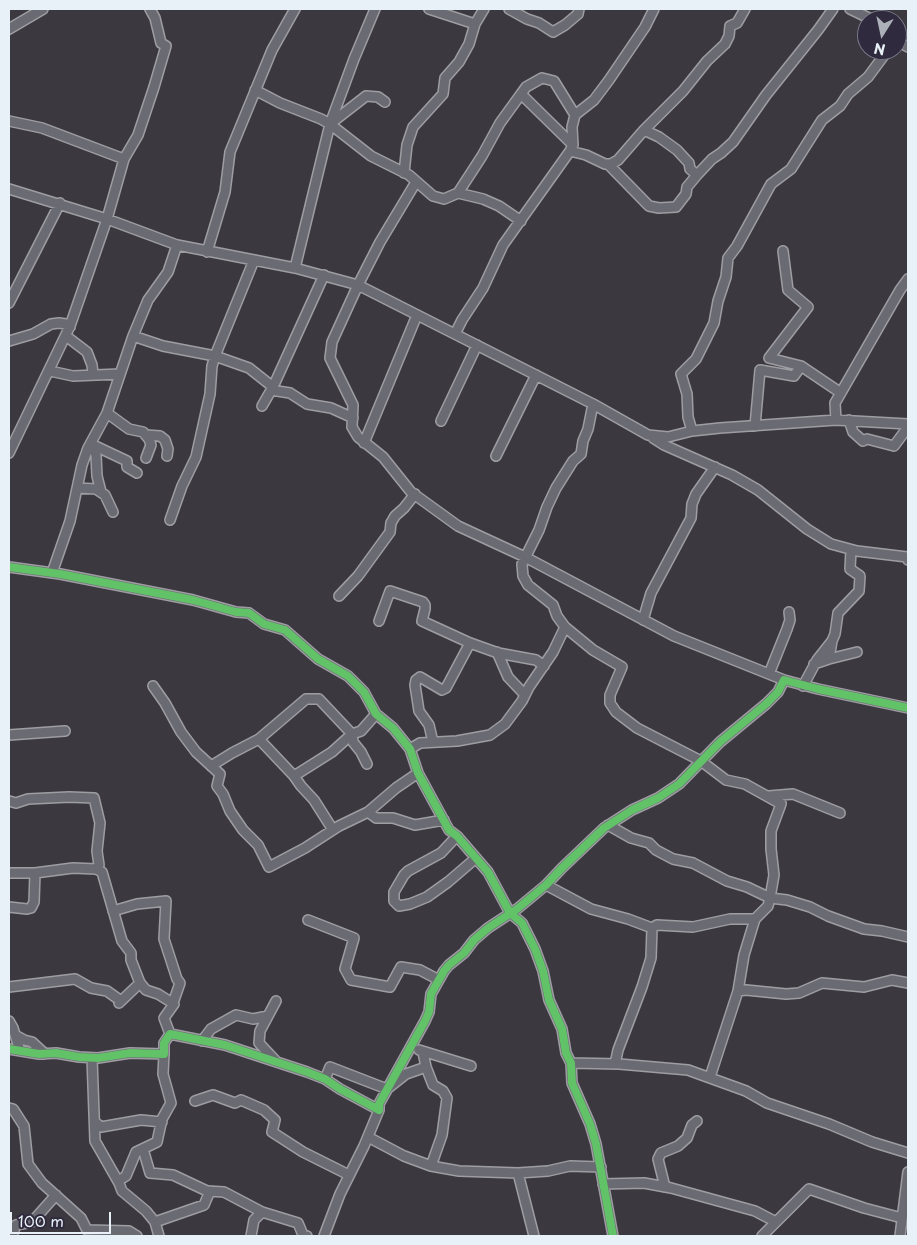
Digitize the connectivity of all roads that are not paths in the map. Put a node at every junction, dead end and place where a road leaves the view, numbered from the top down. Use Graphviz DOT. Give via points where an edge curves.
graph roads {
  1 [pos="43,9"];
  2 [pos="150,9"];
  3 [pos="295,9"];
  4 [pos="375,9"];
  5 [pos="428,9"];
  6 [pos="484,9"];
  7 [pos="509,9"];
  8 [pos="579,9"];
  9 [pos="654,9"];
  10 [pos="745,9"];
  11 [pos="833,9"];
  12 [pos="475,24"];
  13 [pos="9,29"];
  14 [pos="881,60"];
  15 [pos="255,90"];
  16 [pos="521,94"];
  17 [pos="385,102"];
  18 [pos="575,115"];
  19 [pos="9,121"];
  20 [pos="330,124"];
  21 [pos="644,130"];
  22 [pos="571,148"];
  23 [pos="124,159"];
  24 [pos="608,164"];
  25 [pos="404,173"];
  26 [pos="697,175"];
  27 [pos="416,182"];
  28 [pos="9,188"];
  29 [pos="458,193"];
  30 [pos="60,203"];
  31 [pos="107,219"];
  32 [pos="522,221"];
  33 [pos="177,245"];
  34 [pos="783,251"];
  35 [pos="207,252"];
  36 [pos="254,260"];
  37 [pos="295,268"];
  38 [pos="324,274"];
  39 [pos="908,279"];
  40 [pos="358,285"];
  41 [pos="9,303"];
  42 [pos="417,315"];
  43 [pos="70,327"];
  44 [pos="455,334"];
  45 [pos="66,336"];
  46 [pos="133,336"];
  47 [pos="9,341"];
  48 [pos="477,345"];
  49 [pos="215,356"];
  50 [pos="801,366"];
  51 [pos="50,371"];
  52 [pos="120,374"];
  53 [pos="93,375"];
  54 [pos="536,375"];
  55 [pos="272,388"];
  56 [pos="841,393"];
  57 [pos="593,404"];
  58 [pos="262,406"];
  59 [pos="107,413"];
  60 [pos="353,418"];
  61 [pos="836,420"];
  62 [pos="849,420"];
  63 [pos="441,421"];
  64 [pos="908,425"];
  65 [pos="755,426"];
  66 [pos="692,431"];
  67 [pos="146,435"];
  68 [pos="648,435"];
  69 [pos="364,443"];
  70 [pos="91,444"];
  71 [pos="9,454"];
  72 [pos="167,456"];
  73 [pos="496,456"];
  74 [pos="146,458"];
  75 [pos="715,467"];
  76 [pos="137,473"];
  77 [pos="77,488"];
  78 [pos="101,492"];
  79 [pos="414,494"];
  80 [pos="113,512"];
  81 [pos="170,520"];
  82 [pos="850,550"];
  83 [pos="525,556"];
  84 [pos="908,560"];
  85 [pos="9,568"];
  86 [pos="52,573"];
  87 [pos="339,596"];
  88 [pos="789,612"];
  89 [pos="643,620"];
  90 [pos="379,621"];
  91 [pos="565,627"];
  92 [pos="832,641"];
  93 [pos="470,643"];
  94 [pos="498,652"];
  95 [pos="857,652"];
  96 [pos="527,658"];
  97 [pos="829,659"];
  98 [pos="814,664"];
  99 [pos="544,666"];
  100 [pos="768,674"];
  101 [pos="536,676"];
  102 [pos="784,680"];
  103 [pos="153,686"];
  104 [pos="803,686"];
  105 [pos="525,695"];
  106 [pos="908,708"];
  107 [pos="376,714"];
  108 [pos="65,731"];
  109 [pos="352,734"];
  110 [pos="9,736"];
  111 [pos="259,739"];
  112 [pos="433,742"];
  113 [pos="410,749"];
  114 [pos="701,761"];
  115 [pos="367,764"];
  116 [pos="211,766"];
  117 [pos="418,773"];
  118 [pos="294,776"];
  119 [pos="769,796"];
  120 [pos="9,801"];
  121 [pos="368,812"];
  122 [pos="840,813"];
  123 [pos="444,820"];
  124 [pos="608,825"];
  125 [pos="333,830"];
  126 [pos="457,836"];
  127 [pos="476,858"];
  128 [pos="96,869"];
  129 [pos="35,872"];
  130 [pos="9,873"];
  131 [pos="546,886"];
  132 [pos="770,898"];
  133 [pos="525,903"];
  134 [pos="9,907"];
  135 [pos="113,910"];
  136 [pos="510,913"];
  137 [pos="755,919"];
  138 [pos="308,920"];
  139 [pos="522,922"];
  140 [pos="652,928"];
  141 [pos="908,937"];
  142 [pos="439,980"];
  143 [pos="140,983"];
  144 [pos="908,984"];
  145 [pos="9,987"];
  146 [pos="738,991"];
  147 [pos="276,1001"];
  148 [pos="172,1003"];
  149 [pos="268,1016"];
  150 [pos="9,1021"];
  151 [pos="170,1034"];
  152 [pos="15,1035"];
  153 [pos="202,1041"];
  154 [pos="411,1048"];
  155 [pos="9,1049"];
  156 [pos="20,1051"];
  157 [pos="423,1052"];
  158 [pos="46,1054"];
  159 [pos="164,1054"];
  160 [pos="92,1058"];
  161 [pos="277,1062"];
  162 [pos="571,1063"];
  163 [pos="615,1064"];
  164 [pos="471,1066"];
  165 [pos="426,1067"];
  166 [pos="710,1077"];
  167 [pos="325,1079"];
  168 [pos="388,1089"];
  169 [pos="195,1101"];
  170 [pos="9,1108"];
  171 [pos="379,1110"];
  172 [pos="698,1121"];
  173 [pos="95,1122"];
  174 [pos="162,1122"];
  175 [pos="368,1137"];
  176 [pos="143,1149"];
  177 [pos="908,1153"];
  178 [pos="431,1166"];
  179 [pos="601,1167"];
  180 [pos="908,1172"];
  181 [pos="518,1173"];
  182 [pos="349,1175"];
  183 [pos="118,1181"];
  184 [pos="603,1184"];
  185 [pos="665,1187"];
  186 [pos="210,1191"];
  187 [pos="56,1195"];
  188 [pos="262,1212"];
  189 [pos="902,1218"];
  190 [pos="155,1222"];
  191 [pos="776,1222"];
  192 [pos="13,1223"];
  193 [pos="84,1233"];
  194 [pos="12,1236"];
  195 [pos="137,1236"];
  196 [pos="159,1236"];
  197 [pos="251,1236"];
  198 [pos="307,1236"];
  199 [pos="324,1236"];
  200 [pos="534,1236"];
  201 [pos="613,1236"];
  202 [pos="762,1236"];
  203 [pos="900,1236"];
  1 -- 13 [label="street"];
  2 -- 23 [label="street" via="157,22 161,43 166,46 138,135"];
  3 -- 15 [label="street"];
  4 -- 20 [label="street"];
  5 -- 12 [label="street"];
  6 -- 12 [label="street"];
  7 -- 8 [label="street" via="554,32 578,14"];
  9 -- 18 [label="street" via="609,80 594,100"];
  10 -- 21 [label="street" via="737,23 730,26 725,44"];
  11 -- 26 [label="street" via="733,142"];
  12 -- 25 [label="street" via="469,44 445,78 443,94 413,126"];
  14 -- 66 [label="street" via="840,106 822,120 791,169 771,184 728,258 714,323 696,359 681,374"];
  15 -- 20 [label="street"];
  15 -- 35 [label="street" via="230,152 225,192"];
  16 -- 18 [label="street" via="526,87 542,78 554,81"];
  16 -- 22 [label="street"];
  16 -- 29 [label="street"];
  17 -- 20 [label="street" via="378,97 366,96"];
  18 -- 22 [label="street"];
  19 -- 23 [label="street" via="42,128"];
  20 -- 25 [label="street" via="372,156"];
  20 -- 37 [label="street"];
  21 -- 24 [label="street" via="618,160"];
  21 -- 26 [label="street" via="677,150"];
  22 -- 24 [label="street"];
  22 -- 32 [label="street"];
  23 -- 31 [label="street"];
  24 -- 26 [label="street" via="649,206 659,208 676,207 686,194 686,187"];
  25 -- 27 [label="street"];
  27 -- 29 [label="street" via="440,198"];
  27 -- 40 [label="street"];
  28 -- 30 [label="street"];
  29 -- 32 [label="street" via="499,206"];
  30 -- 31 [label="street"];
  30 -- 41 [label="street"];
  31 -- 33 [label="street"];
  31 -- 43 [label="street"];
  32 -- 44 [label="street" via="503,245 483,288"];
  33 -- 35 [label="street"];
  33 -- 46 [label="street" via="168,272 152,294"];
  34 -- 50 [label="street" via="788,290 808,307 769,358"];
  35 -- 36 [label="street"];
  36 -- 37 [label="street"];
  36 -- 49 [label="street"];
  37 -- 38 [label="street"];
  38 -- 40 [label="street"];
  38 -- 55 [label="street"];
  39 -- 56 [label="street"];
  40 -- 42 [label="street"];
  40 -- 60 [label="street" via="332,342 330,358 353,404"];
  42 -- 44 [label="street"];
  42 -- 69 [label="street"];
  43 -- 45 [label="street"];
  43 -- 47 [label="street" via="51,324 33,334"];
  44 -- 48 [label="street"];
  45 -- 51 [label="street"];
  45 -- 53 [label="street" via="87,352"];
  46 -- 49 [label="street" via="163,346"];
  46 -- 52 [label="street"];
  48 -- 54 [label="street"];
  48 -- 63 [label="street"];
  49 -- 55 [label="street" via="249,368"];
  49 -- 81 [label="street" via="196,457"];
  50 -- 56 [label="street"];
  50 -- 65 [label="street" via="794,376 760,370"];
  51 -- 53 [label="street" via="73,376"];
  51 -- 71 [label="street"];
  52 -- 53 [label="street"];
  52 -- 59 [label="street"];
  54 -- 57 [label="street"];
  54 -- 73 [label="street"];
  55 -- 58 [label="street"];
  55 -- 60 [label="street" via="290,393 307,404 331,408"];
  56 -- 61 [label="street" via="835,403"];
  57 -- 68 [label="street"];
  57 -- 83 [label="street" via="581,454 556,488"];
  59 -- 67 [label="street" via="129,429"];
  59 -- 70 [label="street"];
  60 -- 69 [label="street" via="352,427"];
  61 -- 62 [label="street"];
  61 -- 65 [label="street"];
  62 -- 64 [label="street"];
  62 -- 64 [label="street" via="853,432 863,441 867,439 894,446"];
  65 -- 66 [label="street"];
  66 -- 68 [label="street" via="668,437"];
  67 -- 72 [label="street" via="160,436 165,440"];
  67 -- 74 [label="street" via="151,444"];
  68 -- 75 [label="street"];
  69 -- 79 [label="street" via="384,457"];
  70 -- 76 [label="street" via="127,461 128,467"];
  70 -- 77 [label="street"];
  70 -- 78 [label="street"];
  75 -- 82 [label="street" via="758,490 823,539"];
  75 -- 89 [label="street" via="696,494 691,518 651,593"];
  77 -- 78 [label="street"];
  77 -- 86 [label="street" via="70,521"];
  78 -- 80 [label="street"];
  79 -- 83 [label="street" via="458,526"];
  79 -- 87 [label="street" via="395,516 390,532 358,576"];
  82 -- 84 [label="street" via="896,554"];
  82 -- 92 [label="street" via="850,569 860,576 859,592 838,613"];
  83 -- 89 [label="street"];
  83 -- 91 [label="street" via="523,576 528,585 553,605"];
  85 -- 86 [label="street"];
  86 -- 107 [label="street" via="248,613 264,624 286,630 318,658 348,676 364,692"];
  88 -- 100 [label="street" via="787,629"];
  89 -- 100 [label="street"];
  90 -- 93 [label="street" via="390,591 423,602 422,621"];
  91 -- 99 [label="street"];
  91 -- 114 [label="street" via="593,650 622,667 610,695 610,703 616,712 637,728"];
  92 -- 97 [label="street"];
  92 -- 98 [label="street"];
  93 -- 94 [label="street"];
  93 -- 112 [label="street" via="446,688 442,690 420,677 416,680 420,711 430,725"];
  94 -- 96 [label="street"];
  94 -- 105 [label="street" via="508,677"];
  95 -- 97 [label="street"];
  96 -- 99 [label="street"];
  96 -- 101 [label="street"];
  97 -- 98 [label="street"];
  98 -- 104 [label="street"];
  99 -- 101 [label="street"];
  100 -- 102 [label="street"];
  101 -- 105 [label="street"];
  102 -- 104 [label="street"];
  102 -- 114 [label="street" via="766,704 734,728"];
  103 -- 116 [label="street" via="181,732"];
  104 -- 106 [label="street"];
  105 -- 112 [label="street" via="505,724 490,735"];
  107 -- 109 [label="street" via="360,731"];
  107 -- 113 [label="street"];
  108 -- 110 [label="street"];
  109 -- 111 [label="street" via="319,699 314,698 306,699"];
  109 -- 115 [label="street" via="353,742"];
  109 -- 118 [label="street" via="332,752"];
  111 -- 116 [label="street"];
  111 -- 118 [label="street"];
  112 -- 113 [label="street" via="420,743"];
  113 -- 117 [label="street"];
  114 -- 119 [label="street" via="726,780 745,784"];
  114 -- 124 [label="street" via="674,788"];
  116 -- 125 [label="street" via="220,774 217,786 230,811 258,845 269,867"];
  117 -- 121 [label="street"];
  117 -- 123 [label="street"];
  118 -- 125 [label="street"];
  119 -- 122 [label="street" via="793,794"];
  119 -- 132 [label="street" via="781,804 771,831 774,875"];
  120 -- 128 [label="street" via="16,803 69,796 94,798 100,823 99,865"];
  121 -- 123 [label="street" via="376,818 392,818 416,825"];
  121 -- 125 [label="street"];
  123 -- 126 [label="street"];
  124 -- 131 [label="street"];
  124 -- 132 [label="street" via="631,838 649,843 673,858 693,863"];
  126 -- 127 [label="street"];
  126 -- 127 [label="street" via="441,853 404,875 394,892 394,901 399,906 427,897"];
  127 -- 136 [label="street" via="488,872"];
  128 -- 129 [label="street"];
  128 -- 135 [label="street" via="102,872"];
  129 -- 130 [label="street"];
  129 -- 134 [label="street" via="31,908"];
  131 -- 133 [label="street"];
  131 -- 140 [label="street" via="591,909"];
  132 -- 137 [label="street" via="768,906"];
  132 -- 141 [label="street" via="810,907 864,929"];
  133 -- 136 [label="street"];
  133 -- 139 [label="street"];
  135 -- 143 [label="street"];
  135 -- 148 [label="street" via="166,901 164,938 180,983"];
  136 -- 139 [label="street"];
  136 -- 142 [label="street" via="474,940 449,964"];
  137 -- 140 [label="street" via="730,919 693,928"];
  137 -- 146 [label="street"];
  138 -- 142 [label="street" via="354,938 345,969 351,980 390,987 401,967 420,970"];
  139 -- 162 [label="street" via="544,971 549,1000 562,1028"];
  140 -- 163 [label="street" via="651,958"];
  142 -- 154 [label="street"];
  143 -- 145 [label="street" via="120,1002 107,991 91,988 75,979"];
  143 -- 148 [label="street" via="146,990"];
  144 -- 146 [label="street" via="892,980 864,987 822,983 786,994"];
  146 -- 166 [label="street"];
  147 -- 149 [label="street"];
  148 -- 151 [label="street" via="164,1018"];
  149 -- 153 [label="street" via="236,1015 211,1029"];
  149 -- 161 [label="street" via="260,1032 260,1043"];
  150 -- 152 [label="street"];
  151 -- 153 [label="street"];
  151 -- 159 [label="street" via="164,1043"];
  152 -- 156 [label="street"];
  152 -- 158 [label="street" via="32,1042"];
  153 -- 161 [label="street"];
  154 -- 157 [label="street"];
  154 -- 168 [label="street"];
  155 -- 156 [label="street"];
  156 -- 158 [label="street"];
  157 -- 164 [label="street"];
  157 -- 165 [label="street"];
  158 -- 160 [label="street"];
  159 -- 160 [label="street"];
  159 -- 174 [label="street" via="163,1074 171,1103"];
  160 -- 173 [label="street"];
  161 -- 167 [label="street"];
  162 -- 163 [label="street"];
  162 -- 179 [label="street" via="572,1083 590,1124"];
  163 -- 166 [label="street" via="688,1070"];
  165 -- 168 [label="street" via="406,1074"];
  165 -- 178 [label="street" via="433,1085 448,1098 442,1136"];
  166 -- 177 [label="street" via="767,1103"];
  167 -- 168 [label="street" via="330,1068"];
  167 -- 171 [label="street"];
  168 -- 171 [label="street"];
  169 -- 182 [label="street" via="213,1095 235,1103 241,1100 264,1110 275,1120 272,1132"];
  170 -- 187 [label="street" via="24,1126 28,1164"];
  171 -- 175 [label="street"];
  172 -- 185 [label="street" via="692,1125 687,1138 658,1159"];
  173 -- 174 [label="street" via="101,1127 141,1120"];
  173 -- 183 [label="street" via="95,1141"];
  174 -- 176 [label="street" via="158,1142"];
  175 -- 178 [label="street"];
  175 -- 182 [label="street"];
  176 -- 183 [label="street" via="136,1152 126,1176"];
  176 -- 186 [label="street" via="150,1173 173,1175"];
  178 -- 181 [label="street" via="459,1171"];
  179 -- 181 [label="street" via="570,1166"];
  179 -- 184 [label="street"];
  180 -- 189 [label="street"];
  181 -- 200 [label="street"];
  182 -- 199 [label="street"];
  183 -- 190 [label="street" via="122,1191 146,1210"];
  184 -- 185 [label="street" via="644,1183"];
  184 -- 201 [label="street"];
  185 -- 191 [label="street" via="755,1210"];
  186 -- 188 [label="street" via="224,1192"];
  186 -- 190 [label="street" via="204,1205"];
  187 -- 192 [label="street" via="32,1222"];
  187 -- 193 [label="street" via="81,1218"];
  188 -- 197 [label="street" via="254,1220"];
  188 -- 198 [label="street" via="298,1223 303,1235"];
  189 -- 191 [label="street" via="809,1189"];
  189 -- 203 [label="street"];
  190 -- 196 [label="street"];
  191 -- 202 [label="street"];
  192 -- 194 [label="street"];
  193 -- 195 [label="street" via="129,1231"];
}
